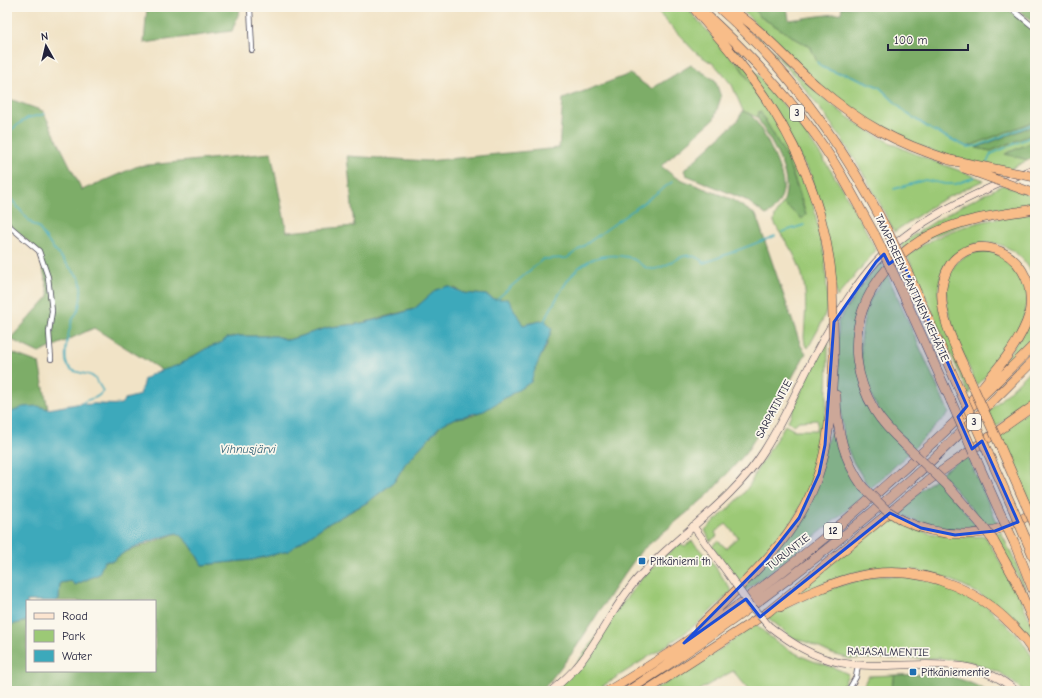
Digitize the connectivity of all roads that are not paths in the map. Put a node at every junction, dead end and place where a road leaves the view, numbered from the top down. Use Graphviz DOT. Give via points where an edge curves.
graph roads {
  1 [pos="250,7"];
  2 [pos="693,7"];
  3 [pos="698,7"];
  4 [pos="718,7"];
  5 [pos="727,7"];
  6 [pos="1009,7"];
  7 [pos="1035,28"];
  8 [pos="252,50"];
  9 [pos="950,162"];
  10 [pos="1035,168"];
  11 [pos="1035,177"];
  12 [pos="1033,194"];
  13 [pos="1035,209"];
  14 [pos="7,224"];
  15 [pos="1035,344"];
  16 [pos="834,357"];
  17 [pos="51,359"];
  18 [pos="1035,359"];
  19 [pos="1035,405"];
  20 [pos="950,427"];
  21 [pos="1035,512"];
  22 [pos="1035,525"];
  23 [pos="693,526"];
  24 [pos="1035,560"];
  25 [pos="1035,595"];
  26 [pos="768,612"];
  27 [pos="1035,626"];
  28 [pos="684,643"];
  29 [pos="1035,654"];
  30 [pos="858,665"];
  31 [pos="552,691"];
  32 [pos="608,691"];
  33 [pos="628,691"];
  34 [pos="646,691"];
  35 [pos="848,691"];
  36 [pos="1016,691"];
  1 -- 8 [label="street"];
  2 -- 16 [label="highway, bridge" via="755,83 797,153 812,189 825,228 832,282"];
  3 -- 25 [label="highway, TAMPEREEN LÄNTINEN KEHÄTIE / 3, bridge" via="740,46 790,104 833,161 875,235 898,283 1014,542"];
  4 -- 24 [label="highway, TAMPEREEN LÄNTINEN KEHÄTIE / 3, bridge" via="777,68 824,125 865,188 908,275"];
  5 -- 9 [label="highway" via="747,20 817,87 865,123 885,135"];
  6 -- 7 [label="street"];
  9 -- 11 [label="highway, bridge"];
  9 -- 12 [label="highway, bridge"];
  10 -- 23 [label="main road, SARPATINTIE" via="937,213 905,236 876,262 839,313 775,433 752,469"];
  13 -- 27 [label="highway, bridge" via="974,219 933,234 907,250 886,268 871,290 858,327 858,363 863,385 876,412 905,445 947,485 993,540 1016,581"];
  14 -- 17 [label="street" via="39,251 48,277 52,310 49,332"];
  15 -- 20 [label="highway, TURUNTIE / 12"];
  16 -- 21 [label="highway, bridge" via="836,413 841,443 863,487 886,510 902,520 933,532 954,535 976,534 1004,528"];
  16 -- 28 [label="highway" via="825,445 819,474 806,505 780,545"];
  18 -- 33 [label="highway, TURUNTIE / 12" via="957,437 846,534 728,625"];
  19 -- 26 [label="highway" via="929,480"];
  20 -- 22 [label="highway, bridge" via="1004,359 1021,334 1030,314 1033,295 1029,275 1018,258 1001,249 981,248 963,254 950,268 944,281 942,301 954,344 970,380 1000,446"];
  20 -- 28 [label="highway, TURUNTIE / 12" via="839,527 753,594"];
  23 -- 30 [label="main road, RAJASALMENTIE, bridge" via="749,604 769,626 789,642 811,653 828,660"];
  23 -- 31 [label="main road, SARPATINTIE" via="657,558 631,586 581,661"];
  26 -- 29 [label="highway" via="816,590 851,578 887,573 920,575 949,583 983,600 1018,629"];
  26 -- 34 [label="highway"];
  28 -- 32 [label="highway, TURUNTIE / 12"];
  30 -- 35 [label="street" via="856,677"];
  30 -- 36 [label="main road, RAJASALMENTIE" via="963,666 998,679"];
}
